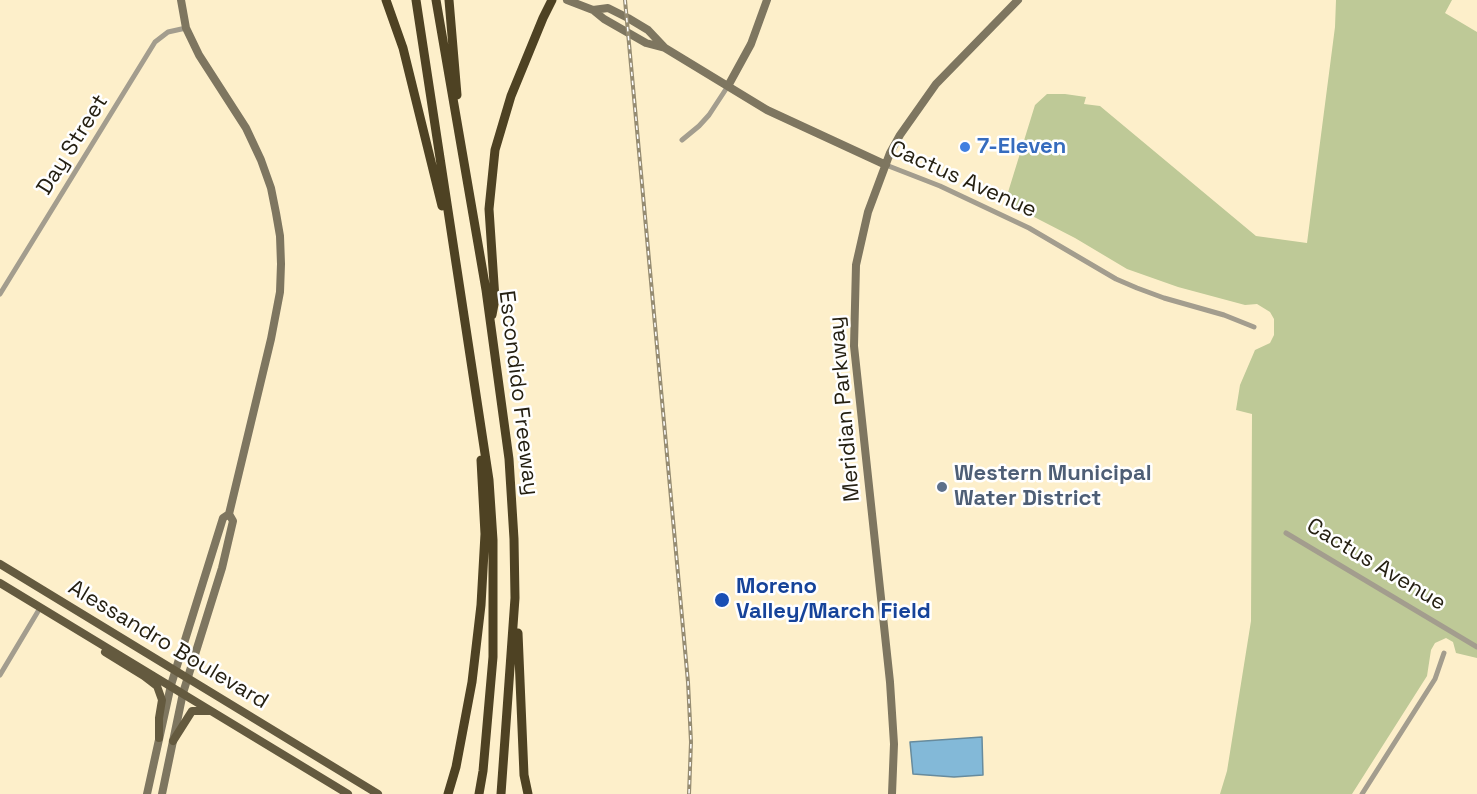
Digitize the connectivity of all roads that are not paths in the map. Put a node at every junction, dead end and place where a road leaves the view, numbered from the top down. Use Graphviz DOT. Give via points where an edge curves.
graph roads {
  1 [pos="181,0"];
  2 [pos="386,0"];
  3 [pos="416,0"];
  4 [pos="436,0"];
  5 [pos="449,0"];
  6 [pos="552,0"];
  7 [pos="567,0"];
  8 [pos="767,0"];
  9 [pos="1018,0"];
  10 [pos="593,10"];
  11 [pos="186,28"];
  12 [pos="665,48"];
  13 [pos="728,86"];
  14 [pos="682,140"];
  15 [pos="463,163"];
  16 [pos="886,165"];
  17 [pos="456,258"];
  18 [pos="0,294"];
  19 [pos="490,320"];
  20 [pos="1254,327"];
  21 [pos="478,398"];
  22 [pos="229,514"];
  23 [pos="1286,533"];
  24 [pos="0,564"];
  25 [pos="0,583"];
  26 [pos="515,598"];
  27 [pos="40,608"];
  28 [pos="84,635"];
  29 [pos="1477,647"];
  30 [pos="1444,653"];
  31 [pos="175,670"];
  32 [pos="0,675"];
  33 [pos="188,678"];
  34 [pos="171,685"];
  35 [pos="183,693"];
  36 [pos="214,712"];
  37 [pos="159,738"];
  38 [pos="173,741"];
  39 [pos="147,794"];
  40 [pos="162,794"];
  41 [pos="348,794"];
  42 [pos="378,794"];
  43 [pos="448,794"];
  44 [pos="479,794"];
  45 [pos="501,794"];
  46 [pos="528,794"];
  47 [pos="892,794"];
  48 [pos="1362,794"];
  1 -- 11 [label="main road"];
  2 -- 17 [label="highway" via="403,48"];
  3 -- 17 [label="highway, Escondido Freeway"];
  4 -- 15 [label="highway, Escondido Freeway"];
  5 -- 15 [label="highway"];
  6 -- 19 [label="highway" via="511,96 495,150 489,208 495,299"];
  7 -- 10 [label="main road, Cactus Avenue"];
  8 -- 13 [label="main road" via="751,44"];
  9 -- 16 [label="main road, Meridian Parkway" via="930,90 900,135"];
  10 -- 12 [label="main road, Cactus Avenue" via="646,43"];
  10 -- 12 [label="main road, Cactus Avenue" via="608,8 648,30"];
  11 -- 18 [label="street, Day Street" via="168,32 155,42"];
  11 -- 22 [label="main road" via="261,160 280,236 280,292"];
  12 -- 13 [label="main road, Cactus Avenue"];
  13 -- 14 [label="street" via="704,120"];
  13 -- 16 [label="main road, Cactus Avenue" via="788,121"];
  15 -- 19 [label="highway, Escondido Freeway"];
  16 -- 20 [label="street, Cactus Avenue" via="1020,223 1116,279"];
  16 -- 47 [label="main road, Meridian Parkway" via="859,245 853,317 890,682"];
  17 -- 21 [label="highway, Escondido Freeway"];
  19 -- 26 [label="highway, Escondido Freeway" via="509,459"];
  21 -- 43 [label="highway" via="485,534 481,605 472,682"];
  21 -- 44 [label="highway, Escondido Freeway" via="493,540 493,657"];
  22 -- 31 [label="main road" via="223,518"];
  22 -- 33 [label="main road" via="233,521 222,568"];
  23 -- 29 [label="street, Cactus Avenue"];
  24 -- 31 [label="main road, Alessandro Boulevard"];
  25 -- 27 [label="main road, Alessandro Boulevard"];
  26 -- 45 [label="highway, Escondido Freeway"];
  26 -- 46 [label="highway"];
  27 -- 28 [label="main road, Alessandro Boulevard"];
  27 -- 32 [label="street"];
  28 -- 34 [label="main road, Alessandro Boulevard"];
  28 -- 37 [label="main road" via="157,686 162,700"];
  30 -- 48 [label="street" via="1435,679"];
  31 -- 33 [label="main road, Alessandro Boulevard"];
  31 -- 34 [label="main road"];
  33 -- 35 [label="main road"];
  33 -- 42 [label="main road, Alessandro Boulevard"];
  34 -- 35 [label="main road, Alessandro Boulevard"];
  34 -- 37 [label="main road"];
  35 -- 36 [label="main road, Alessandro Boulevard"];
  35 -- 38 [label="main road"];
  36 -- 38 [label="main road" via="192,711"];
  36 -- 41 [label="main road, Alessandro Boulevard"];
  37 -- 39 [label="main road"];
  38 -- 40 [label="main road"];
}
